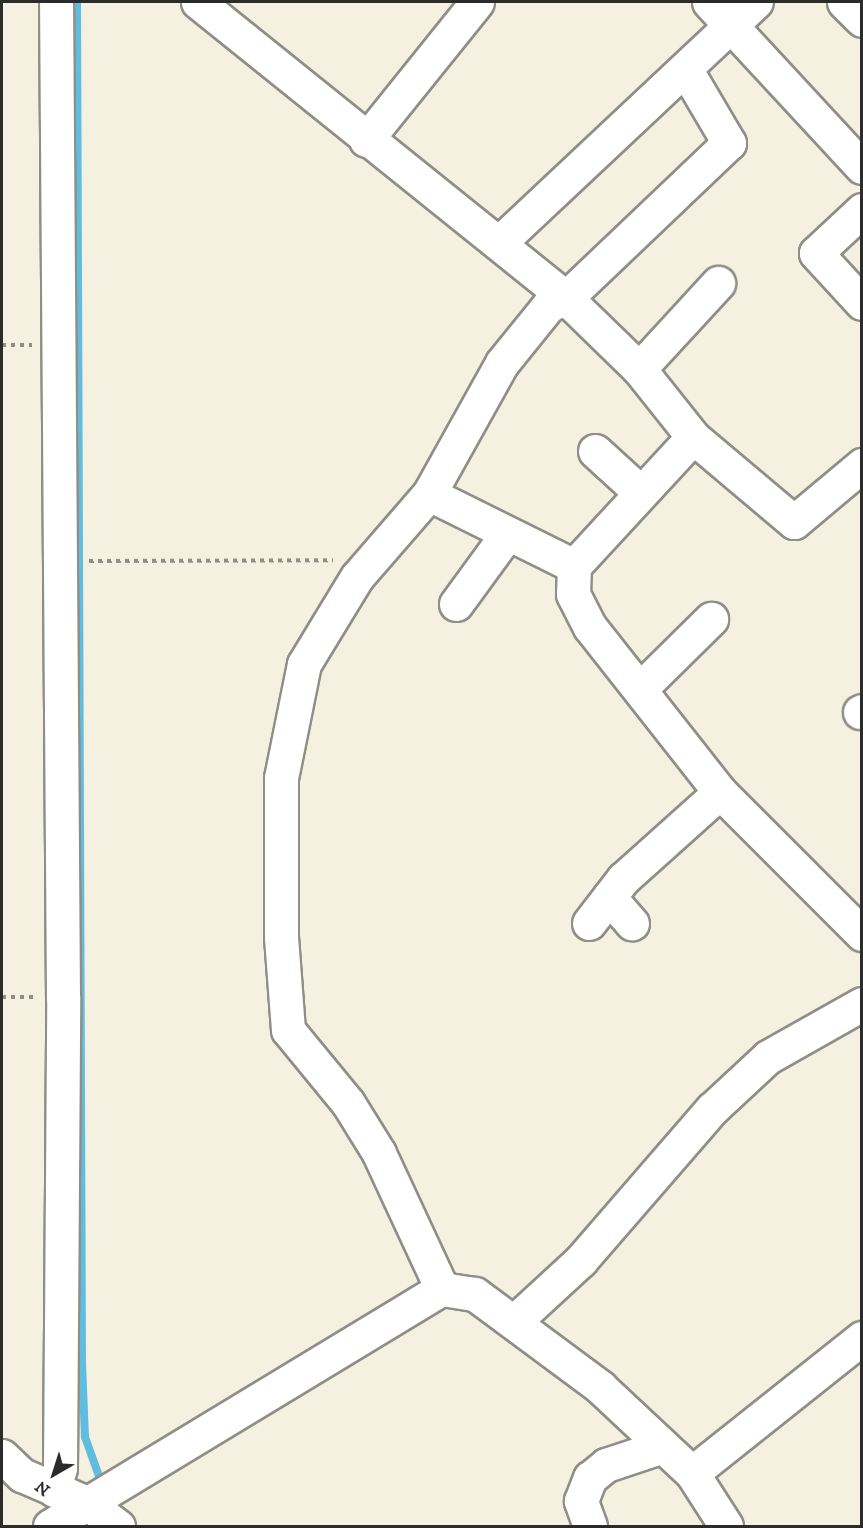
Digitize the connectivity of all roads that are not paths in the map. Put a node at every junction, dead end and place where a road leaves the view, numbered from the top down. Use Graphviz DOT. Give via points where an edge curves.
graph roads {
  1 [pos="56,2"];
  2 [pos="198,2"];
  3 [pos="477,2"];
  4 [pos="709,2"];
  5 [pos="756,2"];
  6 [pos="844,2"];
  7 [pos="861,20"];
  8 [pos="731,25"];
  9 [pos="686,70"];
  10 [pos="366,140"];
  11 [pos="861,167"];
  12 [pos="861,210"];
  13 [pos="500,242"];
  14 [pos="718,283"];
  15 [pos="566,298"];
  16 [pos="861,303"];
  17 [pos="639,369"];
  18 [pos="693,437"];
  19 [pos="595,451"];
  20 [pos="861,465"];
  21 [pos="641,493"];
  22 [pos="429,494"];
  23 [pos="507,534"];
  24 [pos="574,566"];
  25 [pos="456,604"];
  26 [pos="711,618"];
  27 [pos="640,689"];
  28 [pos="720,792"];
  29 [pos="609,897"];
  30 [pos="589,923"];
  31 [pos="632,923"];
  32 [pos="861,934"];
  33 [pos="861,1004"];
  34 [pos="442,1289"];
  35 [pos="515,1321"];
  36 [pos="861,1338"];
  37 [pos="663,1446"];
  38 [pos="2,1456"];
  39 [pos="692,1473"];
  40 [pos="54,1490"];
  41 [pos="87,1503"];
  42 [pos="50,1527"];
  43 [pos="118,1527"];
  44 [pos="590,1527"];
  45 [pos="726,1527"];
  1 -- 40 [label="street" via="63,1009 60,1468"];
  2 -- 10 [label="street"];
  3 -- 10 [label="street"];
  4 -- 8 [label="street"];
  5 -- 8 [label="street"];
  6 -- 7 [label="street"];
  8 -- 9 [label="street"];
  8 -- 11 [label="street"];
  9 -- 13 [label="street"];
  9 -- 15 [label="street" via="729,143"];
  10 -- 13 [label="street"];
  12 -- 16 [label="street" via="816,253"];
  13 -- 15 [label="street"];
  14 -- 17 [label="street"];
  15 -- 17 [label="street"];
  15 -- 22 [label="street" via="549,305 502,363"];
  17 -- 18 [label="street"];
  18 -- 20 [label="street" via="794,522"];
  18 -- 21 [label="street"];
  19 -- 21 [label="street"];
  21 -- 24 [label="street"];
  22 -- 23 [label="street"];
  22 -- 34 [label="street" via="366,566 304,664 281,778 283,998 288,1030 348,1103 379,1153"];
  23 -- 24 [label="street"];
  23 -- 25 [label="street"];
  24 -- 27 [label="street" via="573,594 590,627"];
  26 -- 27 [label="street"];
  27 -- 28 [label="street"];
  28 -- 29 [label="street"];
  28 -- 32 [label="street"];
  29 -- 30 [label="street"];
  29 -- 31 [label="street"];
  33 -- 35 [label="street" via="768,1057 712,1109 581,1260"];
  34 -- 35 [label="street" via="475,1294"];
  34 -- 41 [label="street"];
  35 -- 37 [label="street" via="600,1387"];
  36 -- 39 [label="street"];
  37 -- 39 [label="street"];
  37 -- 44 [label="street" via="606,1465 590,1478 581,1501"];
  38 -- 40 [label="street" via="22,1475"];
  39 -- 45 [label="street"];
  40 -- 41 [label="street"];
  41 -- 42 [label="street"];
  41 -- 43 [label="street"];
}
